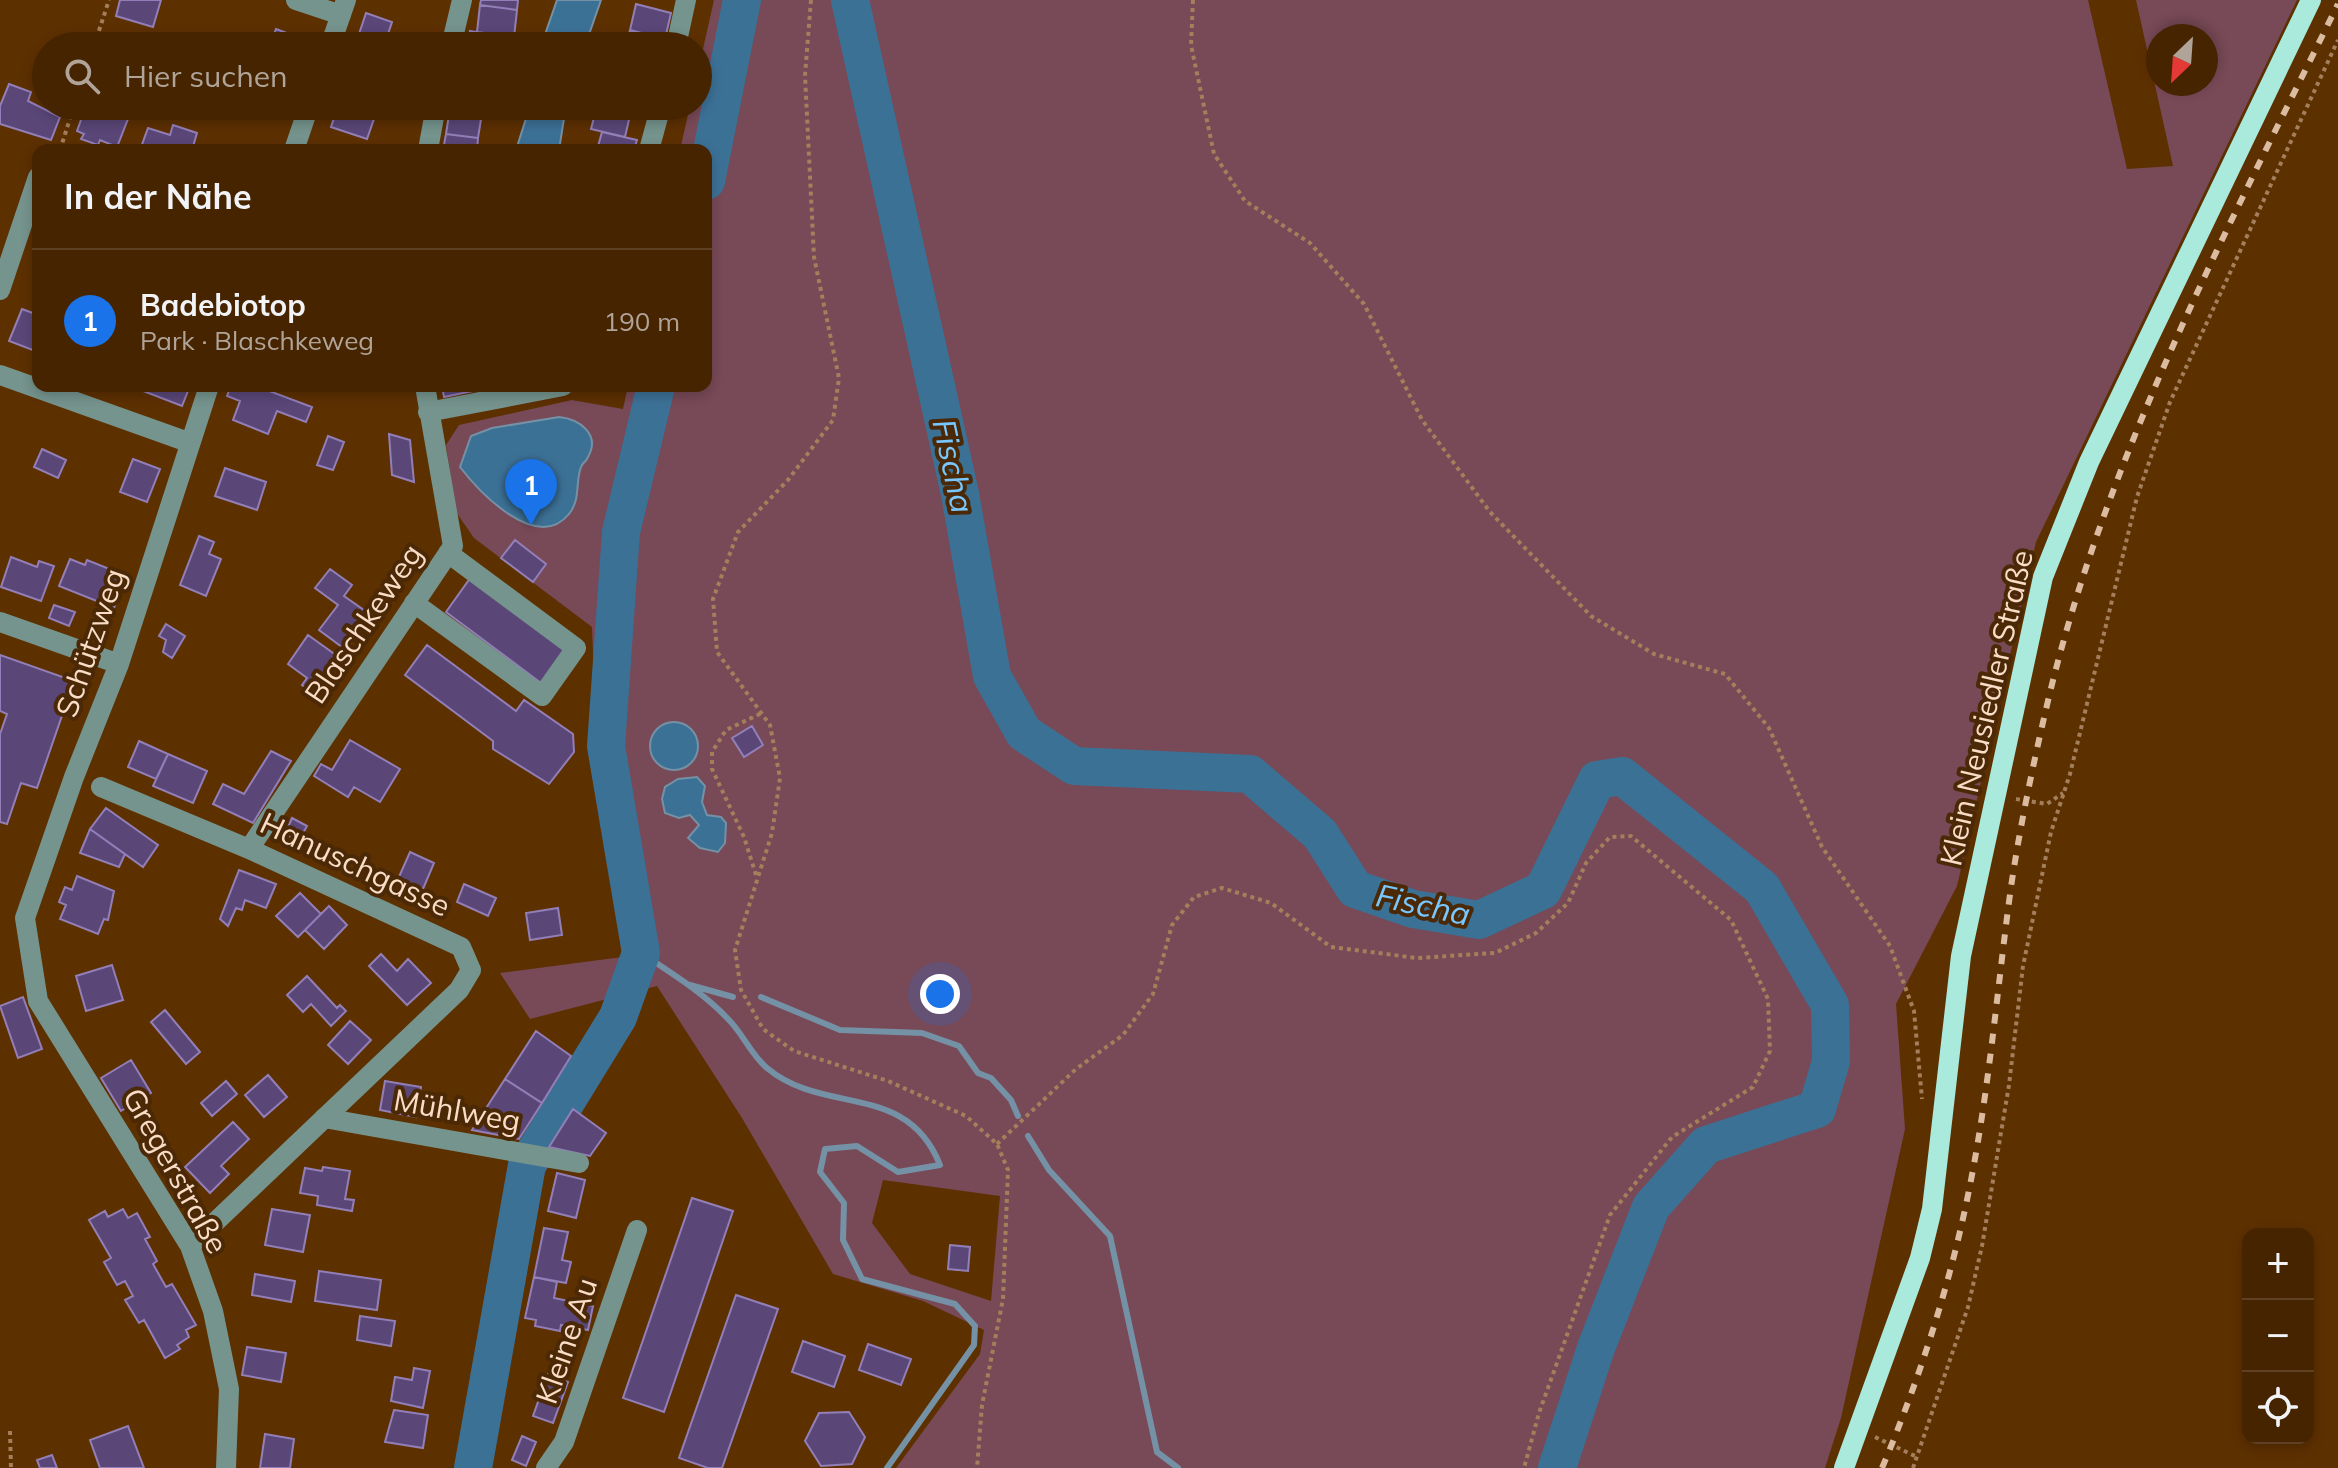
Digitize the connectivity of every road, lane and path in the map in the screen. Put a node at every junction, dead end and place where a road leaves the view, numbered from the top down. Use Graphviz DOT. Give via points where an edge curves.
graph roads {
  1 [pos="109,0"];
  2 [pos="296,0"];
  3 [pos="462,0"];
  4 [pos="686,0"];
  5 [pos="811,0"];
  6 [pos="1193,0"];
  7 [pos="2311,0"];
  8 [pos="344,8"];
  9 [pos="99,32"];
  10 [pos="335,32"];
  11 [pos="454,32"];
  12 [pos="679,32"];
  13 [pos="2338,40"];
  14 [pos="70,120"];
  15 [pos="304,120"];
  16 [pos="433,120"];
  17 [pos="657,120"];
  18 [pos="62,144"];
  19 [pos="296,144"];
  20 [pos="429,144"];
  21 [pos="651,144"];
  22 [pos="32,195"];
  23 [pos="0,290"];
  24 [pos="0,375"];
  25 [pos="32,386"];
  26 [pos="48,392"];
  27 [pos="207,392"];
  28 [pos="500,392"];
  29 [pos="426,399"];
  30 [pos="188,442"];
  31 [pos="448,553"];
  32 [pos="414,603"];
  33 [pos="0,622"];
  34 [pos="119,664"];
  35 [pos="762,713"];
  36 [pos="101,787"];
  37 [pos="2063,793"];
  38 [pos="1994,794"];
  39 [pos="249,849"];
  40 [pos="756,876"];
  41 [pos="25,918"];
  42 [pos="1923,1105"];
  43 [pos="324,1118"];
  44 [pos="997,1144"];
  45 [pos="579,1163"];
  46 [pos="637,1230"];
  47 [pos="190,1246"];
  48 [pos="1858,1429"];
  49 [pos="10,1431"];
  50 [pos="1918,1458"];
  51 [pos="11,1468"];
  52 [pos="226,1468"];
  53 [pos="546,1468"];
  54 [pos="977,1468"];
  55 [pos="1524,1468"];
  56 [pos="1844,1468"];
  57 [pos="1913,1468"];
  1 -- 9 [label="path"];
  2 -- 8 [label="street"];
  3 -- 11 [label="street"];
  4 -- 12 [label="street"];
  5 -- 35 [label="path" via="805,75 814,257 839,378 833,420 788,480 738,532 713,599 717,652"];
  6 -- 42 [label="path" via="1191,45 1214,154 1245,201 1310,243 1364,304 1422,420 1490,512 1591,616 1654,654 1725,674 1769,728 1822,847 1890,946 1914,1011"];
  7 -- 38 [label="main road, Klein Neusiedler Straße" via="2089,462 2043,577"];
  8 -- 10 [label="street"];
  13 -- 37 [label="path" via="2152,450"];
  14 -- 18 [label="path"];
  15 -- 19 [label="street"];
  16 -- 20 [label="street"];
  17 -- 21 [label="street"];
  22 -- 23 [label="street"];
  24 -- 25 [label="street"];
  26 -- 30 [label="street"];
  27 -- 30 [label="street, Schützweg"];
  28 -- 29 [label="street, Blaschkeweg"];
  29 -- 31 [label="street, Blaschkeweg" via="453,546"];
  30 -- 34 [label="street, Schützweg"];
  31 -- 32 [label="street, Blaschkeweg"];
  31 -- 32 [label="street" via="576,648 542,696"];
  32 -- 39 [label="street, Blaschkeweg"];
  33 -- 34 [label="street"];
  34 -- 41 [label="street, Schützweg"];
  35 -- 40 [label="path" via="770,725 780,778 772,833"];
  35 -- 40 [label="path" via="726,730 712,752 712,769"];
  36 -- 39 [label="street, Hanuschgasse"];
  37 -- 38 [label="path" via="2047,804"];
  37 -- 50 [label="path" via="2023,966 1982,1246 1968,1307"];
  38 -- 48 [label="main road, Klein Neusiedler Straße" via="1961,956 1932,1209 1920,1258"];
  39 -- 43 [label="street, Hanuschgasse" via="461,947 471,970 459,990"];
  40 -- 44 [label="path" via="735,950 741,990 763,1029 794,1051 888,1081 966,1116"];
  41 -- 47 [label="street, Gregerstraße" via="38,1001"];
  43 -- 45 [label="street, Mühlweg"];
  43 -- 47 [label="street, Hanuschgasse"];
  44 -- 54 [label="path" via="1008,1170 1003,1299 982,1405"];
  44 -- 55 [label="path" via="1076,1069 1123,1035 1153,994 1172,925 1194,897 1222,888 1271,903 1331,947 1417,958 1495,953 1536,933 1568,903 1586,863 1610,837 1631,836 1731,920 1768,999 1770,1051 1753,1087 1672,1137 1610,1215"];
  46 -- 53 [label="street, Kleine Au" via="564,1442"];
  47 -- 52 [label="street, Gregerstraße" via="213,1311 229,1389"];
  48 -- 50 [label="path"];
  48 -- 56 [label="main road, Klein Neusiedler Straße"];
  49 -- 51 [label="path"];
  50 -- 57 [label="path"];
}
